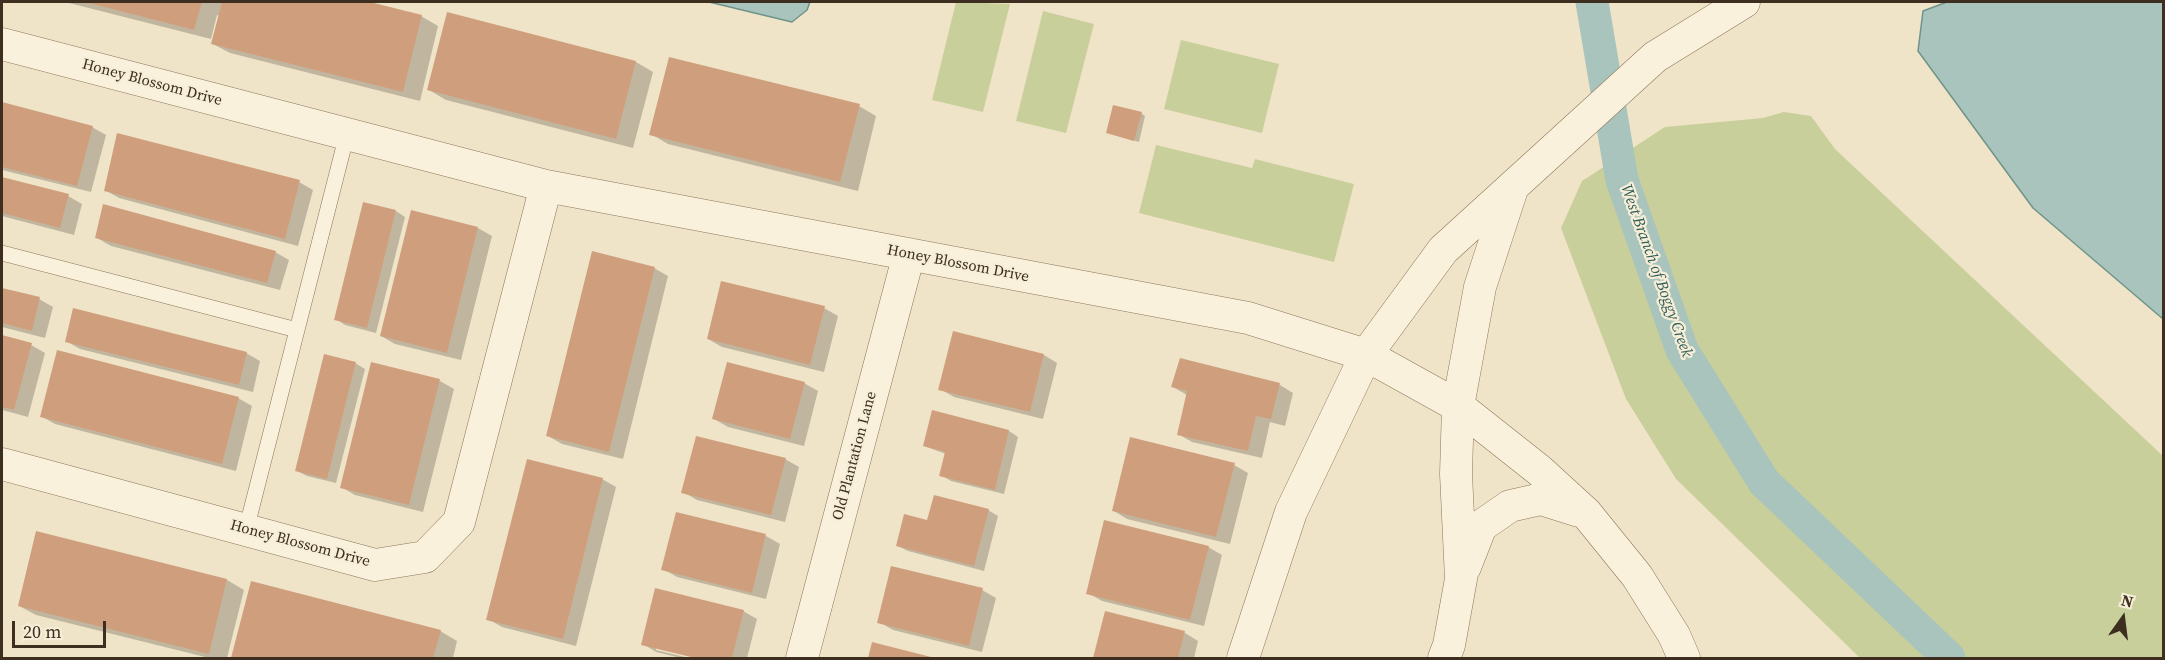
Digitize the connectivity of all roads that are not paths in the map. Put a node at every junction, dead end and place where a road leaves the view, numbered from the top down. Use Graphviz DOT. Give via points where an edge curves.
graph roads {
  1 [pos="1744,2"];
  2 [pos="2,44"];
  3 [pos="347,134"];
  4 [pos="546,186"];
  5 [pos="1512,189"];
  6 [pos="2,253"];
  7 [pos="909,254"];
  8 [pos="297,330"];
  9 [pos="1366,355"];
  10 [pos="1458,406"];
  11 [pos="2,465"];
  12 [pos="1586,513"];
  13 [pos="246,530"];
  14 [pos="1461,579"];
  15 [pos="802,658"];
  16 [pos="1243,658"];
  17 [pos="1444,658"];
  18 [pos="1684,658"];
  1 -- 5 [label="street" via="1655,57"];
  2 -- 3 [label="street, Honey Blossom Drive"];
  3 -- 4 [label="street, Honey Blossom Drive"];
  3 -- 8 [label="lane"];
  4 -- 7 [label="street, Honey Blossom Drive"];
  4 -- 13 [label="street, Honey Blossom Drive" via="459,522 425,557 375,565"];
  5 -- 9 [label="street" via="1443,250"];
  5 -- 10 [label="street" via="1480,287"];
  6 -- 8 [label="lane"];
  7 -- 9 [label="street, Honey Blossom Drive" via="1248,318"];
  7 -- 15 [label="street, Old Plantation Lane"];
  8 -- 13 [label="lane"];
  9 -- 10 [label="street, Honey Blossom Drive"];
  9 -- 16 [label="street" via="1292,512"];
  10 -- 12 [label="street, Honey Blossom Drive"];
  10 -- 14 [label="street" via="1456,474"];
  11 -- 13 [label="street, Honey Blossom Drive"];
  12 -- 14 [label="street" via="1541,499 1510,506 1482,526"];
  12 -- 18 [label="street, Honey Blossom Drive" via="1637,576"];
  14 -- 17 [label="street"];
}
